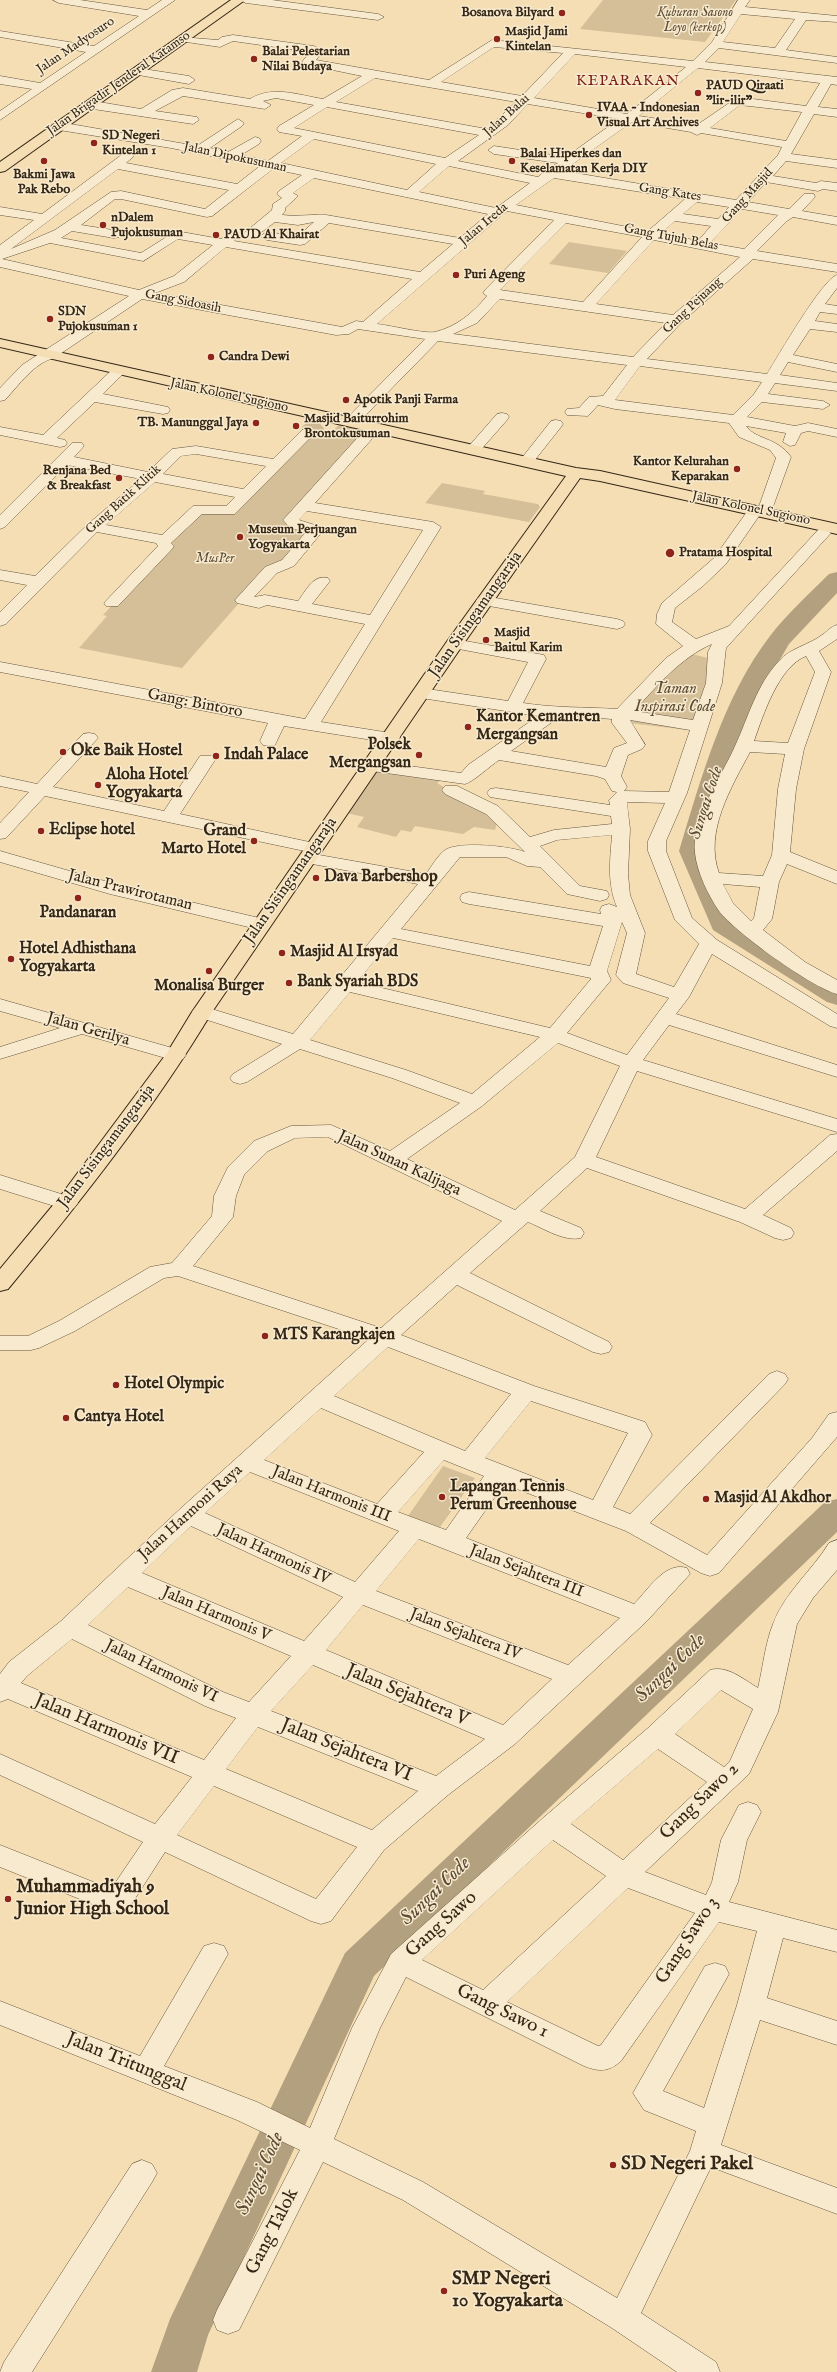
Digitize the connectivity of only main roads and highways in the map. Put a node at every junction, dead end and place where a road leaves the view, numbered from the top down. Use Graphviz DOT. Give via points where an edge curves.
graph roads {
  1 [pos="239,0"];
  2 [pos="0,168"];
  3 [pos="0,343"];
  4 [pos="574,476"];
  5 [pos="831,532"];
  6 [pos="0,1284"];
  1 -- 2 [label="main road, Jalan Brigadir Jenderal Katamso"];
  3 -- 4 [label="main road, Jalan Kolonel Sugiono" via="526,462"];
  4 -- 5 [label="main road, Jalan Kolonel Sugiono"];
  4 -- 6 [label="main road, Jalan Sisingamangaraja" via="484,601 261,924 176,1054 67,1203"];
}
